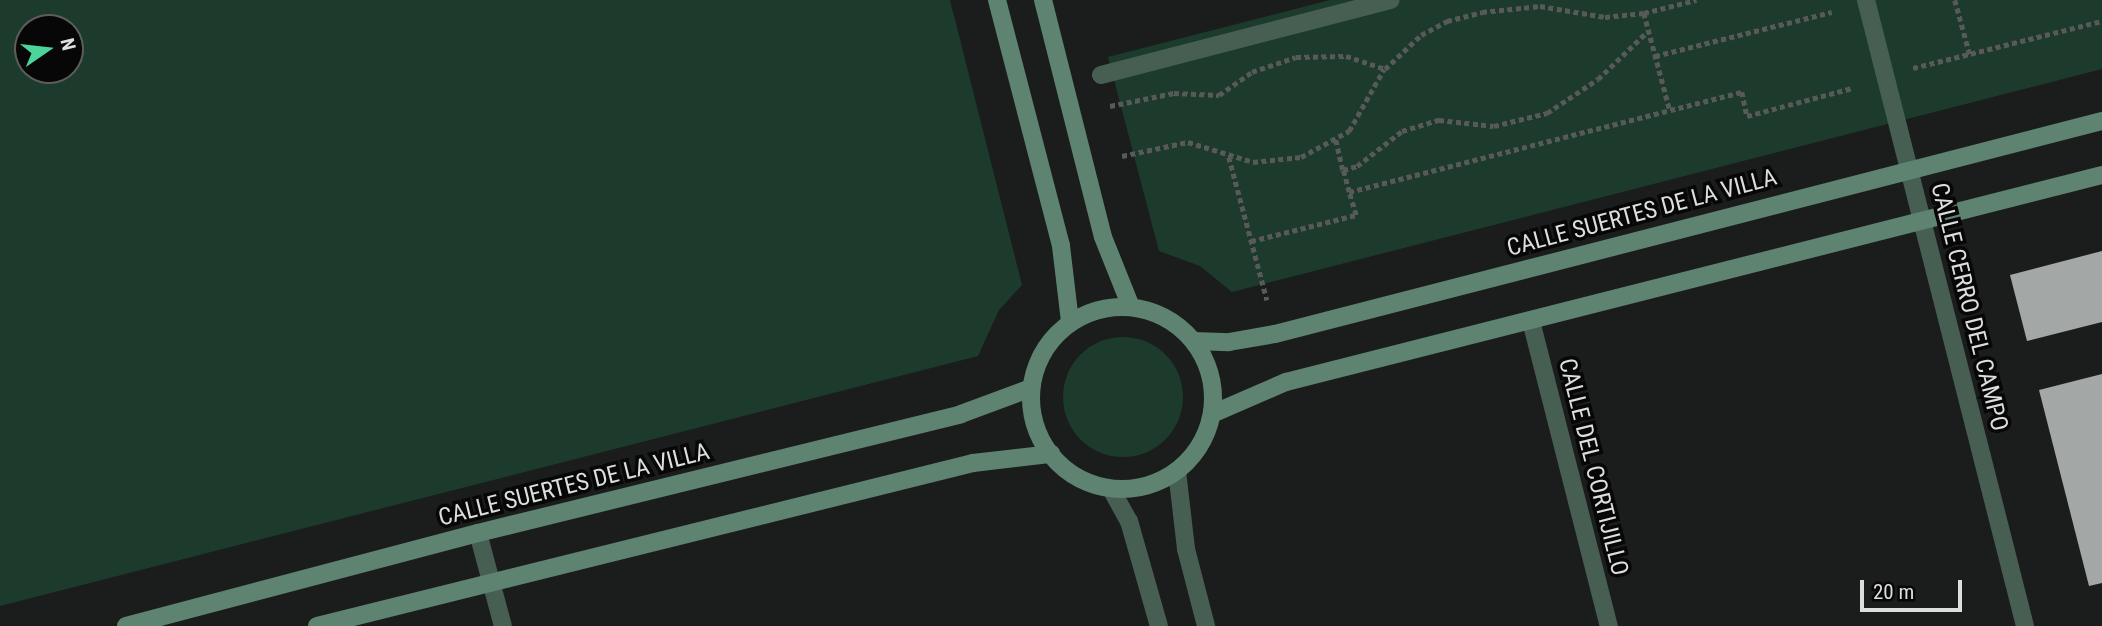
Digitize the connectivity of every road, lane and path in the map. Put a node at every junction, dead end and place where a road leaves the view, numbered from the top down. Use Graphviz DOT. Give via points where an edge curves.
graph roads {
  1 [pos="997,0"];
  2 [pos="1043,0"];
  3 [pos="1390,0"];
  4 [pos="1696,0"];
  5 [pos="1866,0"];
  6 [pos="1955,0"];
  7 [pos="1832,12"];
  8 [pos="1644,13"];
  9 [pos="2102,21"];
  10 [pos="1648,31"];
  11 [pos="1970,54"];
  12 [pos="1655,56"];
  13 [pos="1913,68"];
  14 [pos="1385,69"];
  15 [pos="1101,75"];
  16 [pos="1852,88"];
  17 [pos="1110,106"];
  18 [pos="1670,111"];
  19 [pos="2102,121"];
  20 [pos="1336,140"];
  21 [pos="1122,156"];
  22 [pos="1229,157"];
  23 [pos="1909,169"];
  24 [pos="1343,170"];
  25 [pos="2102,175"];
  26 [pos="1349,192"];
  27 [pos="1923,221"];
  28 [pos="1251,241"];
  29 [pos="1267,300"];
  30 [pos="1131,307"];
  31 [pos="1531,321"];
  32 [pos="1070,322"];
  33 [pos="1194,341"];
  34 [pos="1031,388"];
  35 [pos="1212,414"];
  36 [pos="1051,454"];
  37 [pos="1177,471"];
  38 [pos="1111,489"];
  39 [pos="478,533"];
  40 [pos="492,582"];
  41 [pos="126,626"];
  42 [pos="317,626"];
  43 [pos="503,626"];
  44 [pos="1159,626"];
  45 [pos="1206,626"];
  46 [pos="1609,626"];
  47 [pos="2025,626"];
  1 -- 32 [label="main road" via="1061,246"];
  2 -- 30 [label="main road" via="1103,237"];
  3 -- 15 [label="street"];
  4 -- 8 [label="path"];
  5 -- 23 [label="street, CALLE CERRO DEL CAMPO"];
  6 -- 11 [label="path"];
  7 -- 12 [label="path"];
  8 -- 10 [label="path"];
  8 -- 14 [label="path" via="1605,17 1540,6 1482,12 1421,35"];
  9 -- 11 [label="path"];
  10 -- 12 [label="path"];
  10 -- 24 [label="path" via="1588,87 1547,113 1494,126 1440,120 1421,124"];
  11 -- 13 [label="path"];
  12 -- 18 [label="path"];
  14 -- 17 [label="path" via="1346,56 1296,57 1252,72 1219,95 1174,93"];
  14 -- 20 [label="path" via="1361,114"];
  16 -- 18 [label="path" via="1748,116 1742,92"];
  18 -- 26 [label="path"];
  19 -- 23 [label="main road, CALLE SUERTES DE LA VILLA"];
  20 -- 22 [label="path" via="1281,162"];
  20 -- 24 [label="path"];
  21 -- 22 [label="path" via="1188,142"];
  22 -- 28 [label="path"];
  23 -- 27 [label="street, CALLE CERRO DEL CAMPO"];
  23 -- 33 [label="main road, CALLE SUERTES DE LA VILLA" via="1275,334 1229,342"];
  24 -- 26 [label="path"];
  25 -- 27 [label="main road"];
  26 -- 28 [label="path" via="1356,215"];
  27 -- 31 [label="main road"];
  27 -- 47 [label="street, CALLE CERRO DEL CAMPO"];
  28 -- 29 [label="path"];
  30 -- 32 [label="main road" via="1089,312"];
  30 -- 33 [label="main road" via="1166,318"];
  31 -- 35 [label="main road" via="1286,382"];
  31 -- 46 [label="street, CALLE DEL CORTIJILLO"];
  32 -- 34 [label="main road" via="1044,351"];
  33 -- 35 [label="main road" via="1207,363"];
  34 -- 36 [label="main road" via="1032,412"];
  34 -- 39 [label="main road, CALLE SUERTES DE LA VILLA" via="961,414"];
  35 -- 37 [label="main road" via="1200,446"];
  36 -- 38 [label="main road" via="1077,478"];
  36 -- 40 [label="main road" via="973,463"];
  37 -- 38 [label="main road" via="1157,483"];
  37 -- 45 [label="street" via="1186,549"];
  38 -- 44 [label="street" via="1129,521"];
  39 -- 40 [label="street"];
  39 -- 41 [label="main road, CALLE SUERTES DE LA VILLA"];
  40 -- 42 [label="main road"];
  40 -- 43 [label="street"];
}
